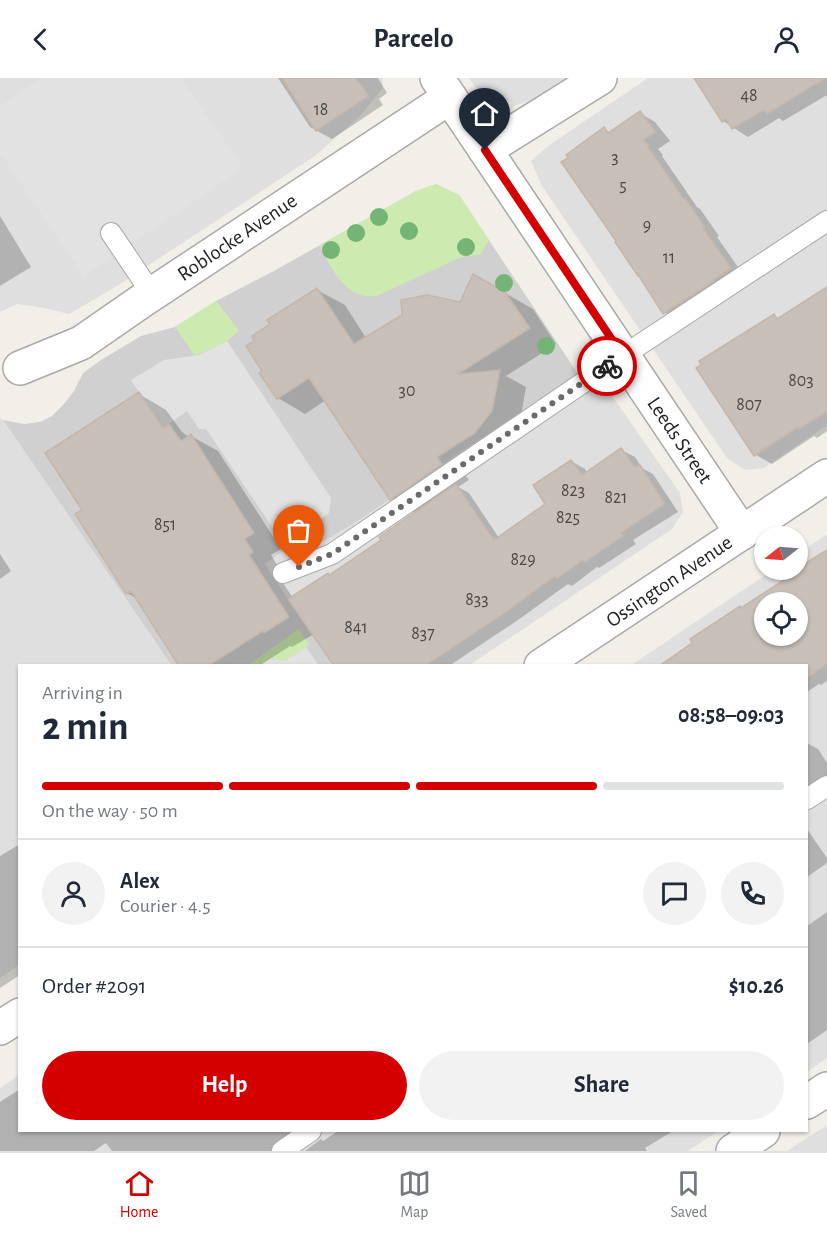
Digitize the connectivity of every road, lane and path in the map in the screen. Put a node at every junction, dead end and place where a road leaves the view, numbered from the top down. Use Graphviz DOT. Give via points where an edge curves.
graph roads {
  1 [pos="600,78"];
  2 [pos="443,87"];
  3 [pos="485,150"];
  4 [pos="827,221"];
  5 [pos="111,233"];
  6 [pos="152,294"];
  7 [pos="623,356"];
  8 [pos="20,368"];
  9 [pos="827,476"];
  10 [pos="742,533"];
  11 [pos="283,573"];
  12 [pos="544,664"];
  13 [pos="827,786"];
  14 [pos="808,798"];
  15 [pos="18,1015"];
  16 [pos="0,1028"];
  17 [pos="827,1089"];
  18 [pos="808,1101"];
  19 [pos="310,1132"];
  20 [pos="762,1132"];
  21 [pos="282,1151"];
  22 [pos="734,1151"];
  1 -- 3 [label="street"];
  2 -- 3 [label="street, Leeds Street"];
  2 -- 6 [label="street, Roblocke Avenue"];
  3 -- 7 [label="street, Leeds Street"];
  4 -- 7 [label="lane"];
  5 -- 6 [label="lane"];
  6 -- 8 [label="street, Roblocke Avenue" via="81,343"];
  7 -- 10 [label="street, Leeds Street"];
  7 -- 11 [label="lane" via="332,554"];
  9 -- 10 [label="street, Ossington Avenue"];
  10 -- 12 [label="street, Ossington Avenue"];
  13 -- 14 [label="lane"];
  15 -- 16 [label="street"];
  17 -- 18 [label="street"];
  19 -- 21 [label="lane"];
  20 -- 22 [label="street"];
}
